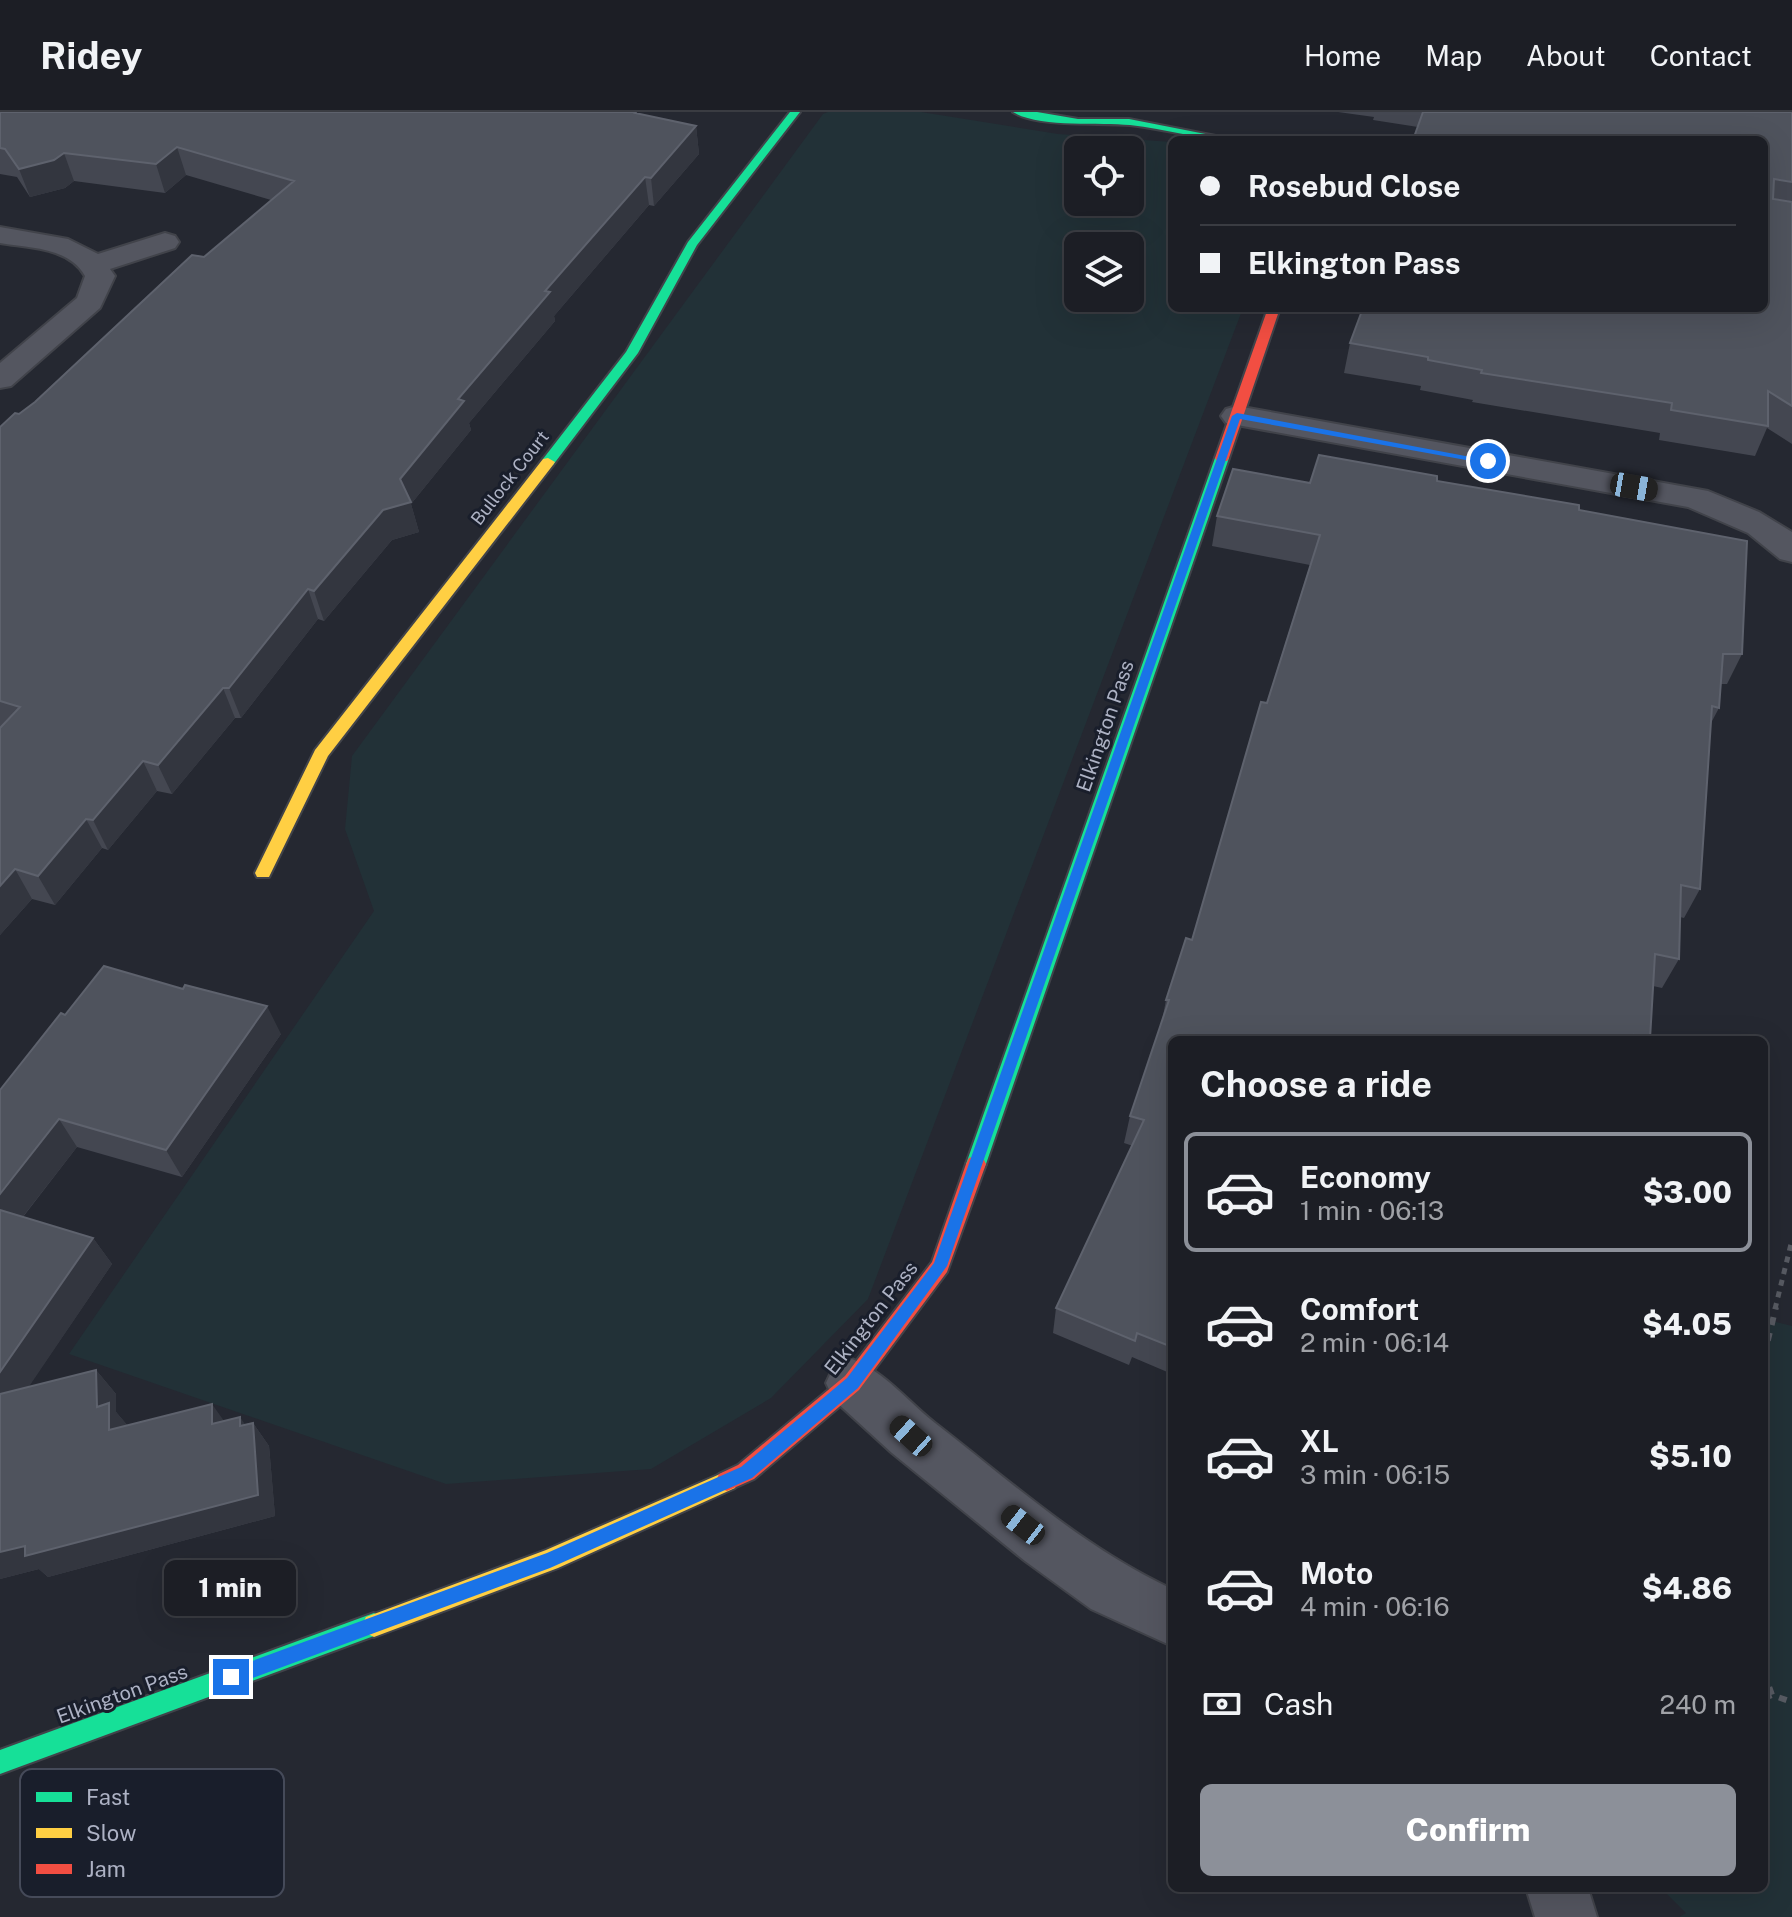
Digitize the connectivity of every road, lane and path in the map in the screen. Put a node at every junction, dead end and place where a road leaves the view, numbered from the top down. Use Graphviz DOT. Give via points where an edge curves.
graph roads {
  1 [pos="795,112"];
  2 [pos="1018,112"];
  3 [pos="1208,136"];
  4 [pos="0,235"];
  5 [pos="165,242"];
  6 [pos="95,264"];
  7 [pos="1273,312"];
  8 [pos="0,379"];
  9 [pos="1237,416"];
  10 [pos="1792,551"];
  11 [pos="263,873"];
  12 [pos="1792,1240"];
  13 [pos="1768,1339"];
  14 [pos="852,1383"];
  15 [pos="1168,1616"];
  16 [pos="1768,1697"];
  17 [pos="1792,1702"];
  18 [pos="0,1762"];
  19 [pos="1558,1892"];
  20 [pos="1566,1917"];
  1 -- 11 [label="street, Bullock Court" via="691,245 632,353 321,754"];
  2 -- 3 [label="street"];
  4 -- 6 [label="street" via="85,253"];
  5 -- 6 [label="street"];
  6 -- 8 [label="street" via="100,276 90,302"];
  7 -- 9 [label="street, Elkington Pass"];
  9 -- 10 [label="street" via="1696,498 1744,516"];
  9 -- 14 [label="street, Elkington Pass" via="940,1266"];
  12 -- 13 [label="path"];
  14 -- 15 [label="street" via="1044,1542 1111,1589"];
  14 -- 18 [label="street, Elkington Pass" via="746,1472 550,1560"];
  16 -- 17 [label="path"];
  19 -- 20 [label="street"];
}
